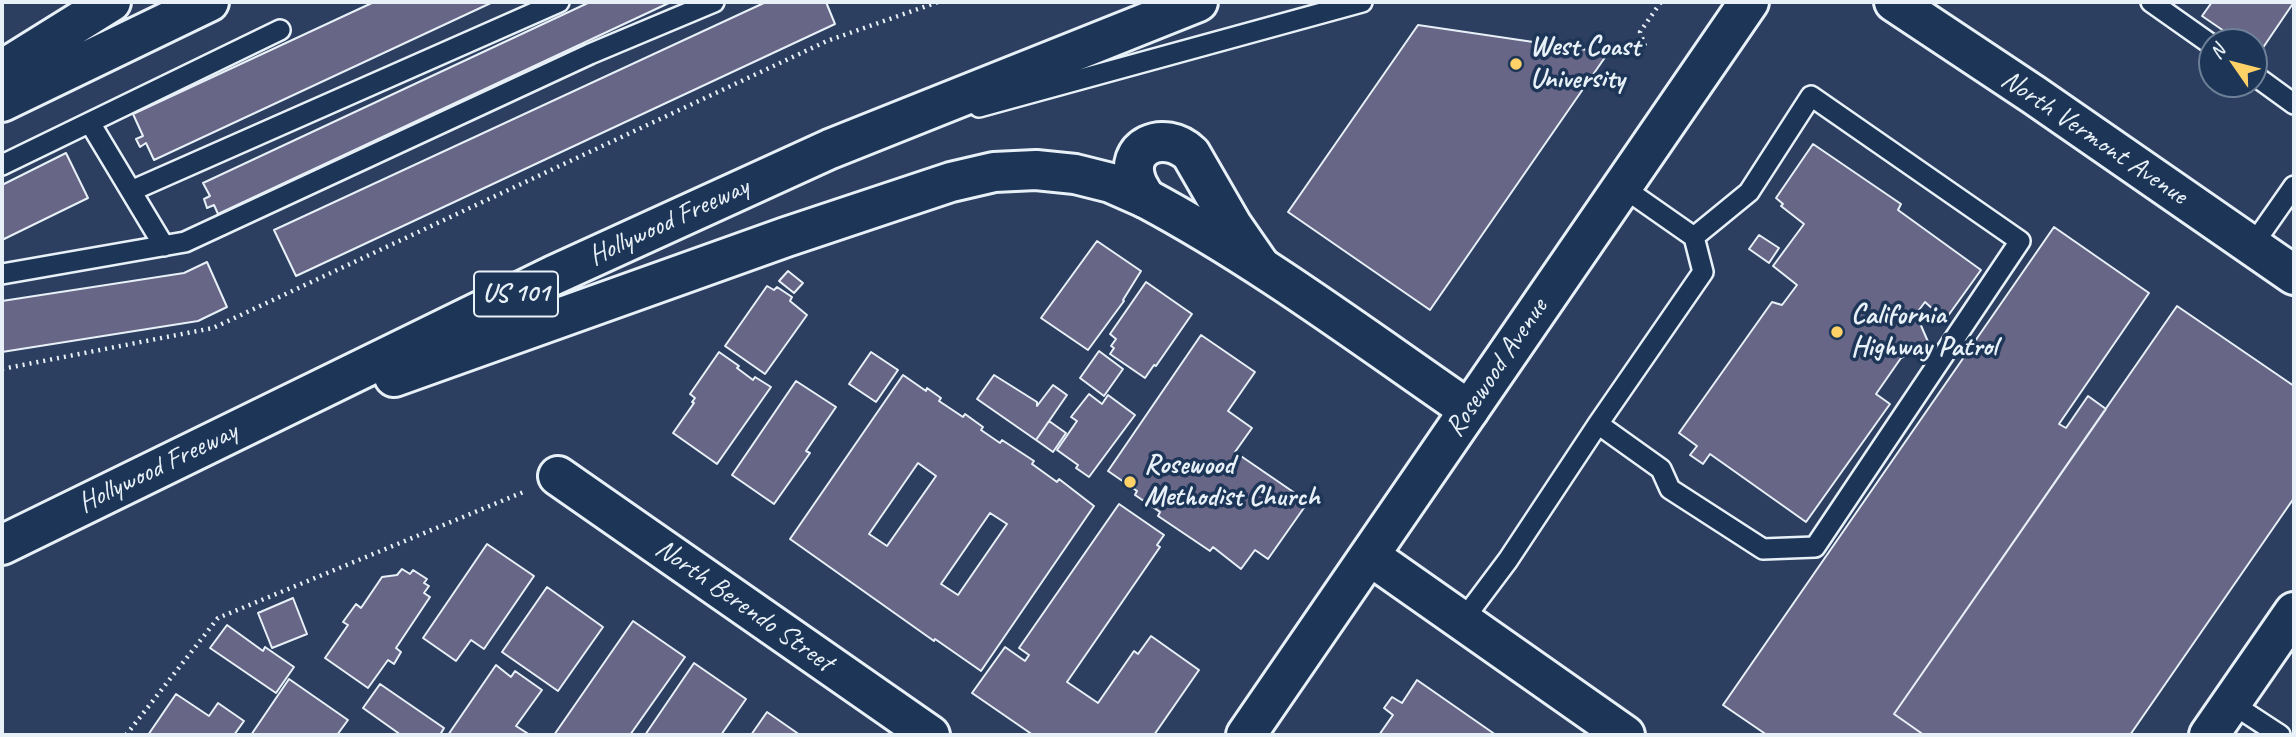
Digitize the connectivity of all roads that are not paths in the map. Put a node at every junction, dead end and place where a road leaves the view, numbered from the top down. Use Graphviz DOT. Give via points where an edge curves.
graph roads {
  1 [pos="111,2"];
  2 [pos="559,2"];
  3 [pos="714,2"];
  4 [pos="1198,2"];
  5 [pos="1362,2"];
  6 [pos="1749,2"];
  7 [pos="1894,2"];
  8 [pos="2151,2"];
  9 [pos="204,4"];
  10 [pos="280,30"];
  11 [pos="2198,35"];
  12 [pos="2,70"];
  13 [pos="2268,85"];
  14 [pos="2,103"];
  15 [pos="2294,104"];
  16 [pos="89,123"];
  17 [pos="830,149"];
  18 [pos="2,165"];
  19 [pos="1621,186"];
  20 [pos="2294,186"];
  21 [pos="131,191"];
  22 [pos="1145,198"];
  23 [pos="1694,237"];
  24 [pos="164,246"];
  25 [pos="2252,246"];
  26 [pos="1259,264"];
  27 [pos="2,274"];
  28 [pos="2294,275"];
  29 [pos="1469,410"];
  30 [pos="1598,424"];
  31 [pos="204,445"];
  32 [pos="558,476"];
  33 [pos="2,545"];
  34 [pos="1370,556"];
  35 [pos="2294,611"];
  36 [pos="1463,620"];
  37 [pos="2231,703"];
  38 [pos="930,735"];
  39 [pos="1246,735"];
  40 [pos="1625,735"];
  41 [pos="2209,735"];
  42 [pos="2280,735"];
  1 -- 12 [label="main road"];
  2 -- 21 [label="lane"];
  3 -- 24 [label="lane" via="577,60 185,242"];
  4 -- 17 [label="main road, Hollywood Freeway / US 101"];
  5 -- 17 [label="lane"];
  6 -- 19 [label="main road, Rosewood Avenue"];
  7 -- 25 [label="main road, North Vermont Avenue"];
  8 -- 11 [label="lane"];
  9 -- 14 [label="main road"];
  10 -- 16 [label="lane"];
  13 -- 15 [label="lane"];
  16 -- 18 [label="lane"];
  16 -- 21 [label="lane"];
  17 -- 31 [label="main road, Hollywood Freeway / US 101" via="554,275"];
  19 -- 23 [label="lane"];
  19 -- 29 [label="main road, Rosewood Avenue"];
  20 -- 25 [label="lane"];
  21 -- 24 [label="lane"];
  22 -- 26 [label="main road"];
  22 -- 26 [label="main road" via="1136,182 1137,157 1157,141 1182,144"];
  22 -- 31 [label="main road" via="1111,183 1036,170 994,172 951,182"];
  23 -- 30 [label="lane" via="1703,272"];
  23 -- 30 [label="lane" via="1749,192 1811,96 2020,241 1815,547 1763,549 1670,489 1661,469"];
  24 -- 27 [label="lane"];
  25 -- 28 [label="main road, North Vermont Avenue"];
  26 -- 29 [label="main road"];
  29 -- 34 [label="main road, Rosewood Avenue"];
  30 -- 36 [label="lane"];
  31 -- 33 [label="main road, Hollywood Freeway / US 101"];
  32 -- 38 [label="main road, North Berendo Street"];
  34 -- 36 [label="main road"];
  34 -- 39 [label="main road, Rosewood Avenue"];
  35 -- 37 [label="main road"];
  36 -- 40 [label="main road"];
  37 -- 41 [label="main road"];
  37 -- 42 [label="lane"];
}
